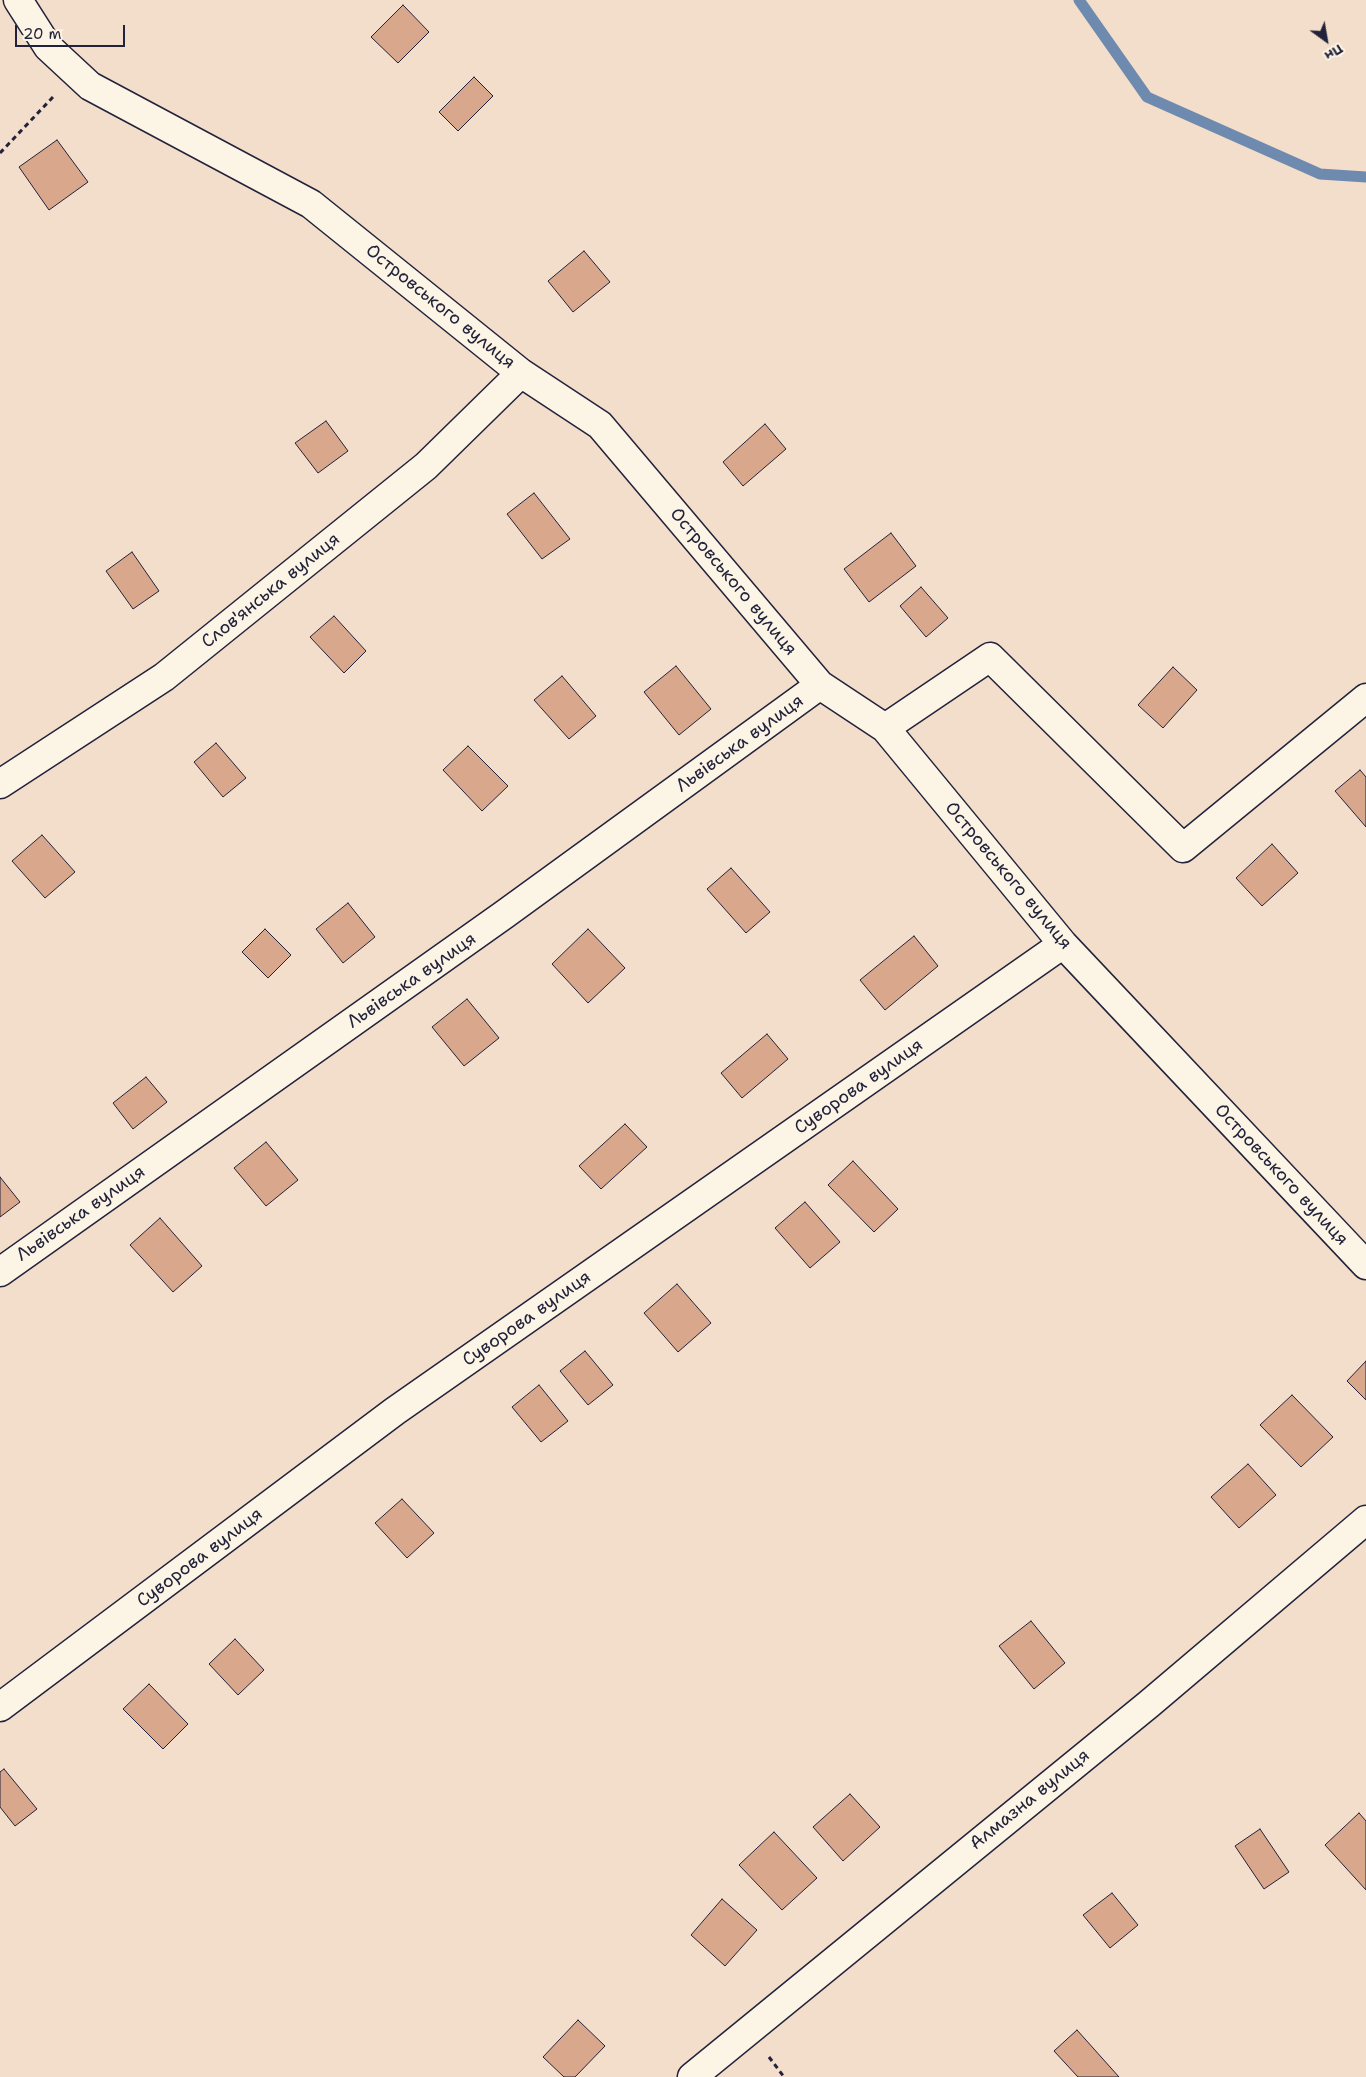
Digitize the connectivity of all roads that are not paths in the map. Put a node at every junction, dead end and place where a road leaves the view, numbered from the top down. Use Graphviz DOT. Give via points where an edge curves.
graph roads {
  1 [pos="18,0"];
  2 [pos="521,373"];
  3 [pos="820,685"];
  4 [pos="1366,698"];
  5 [pos="885,728"];
  6 [pos="0,784"];
  7 [pos="1064,944"];
  8 [pos="1366,1265"];
  9 [pos="0,1272"];
  10 [pos="1366,1520"];
  11 [pos="0,1707"];
  12 [pos="692,2077"];
  1 -- 2 [label="street, Островського вулиця" via="48,47 90,86 311,204"];
  2 -- 3 [label="street, Островського вулиця" via="600,424"];
  2 -- 6 [label="street, Слов'янська вулиця" via="426,466 164,676"];
  3 -- 5 [label="street, Островського вулиця"];
  3 -- 9 [label="street, Львівська вулиця" via="505,914"];
  4 -- 5 [label="street" via="1183,848 990,657"];
  5 -- 7 [label="street, Островського вулиця"];
  7 -- 8 [label="street, Островського вулиця"];
  7 -- 11 [label="street, Суворова вулиця" via="395,1411"];
  10 -- 12 [label="street, Алмазна вулиця" via="1149,1704"];
}
